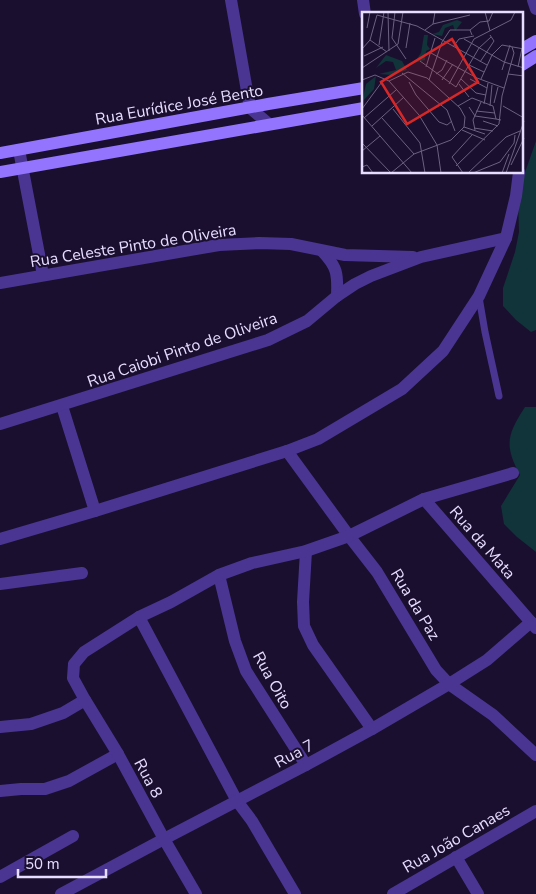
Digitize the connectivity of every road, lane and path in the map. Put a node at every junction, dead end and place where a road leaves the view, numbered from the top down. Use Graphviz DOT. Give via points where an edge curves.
graph roads {
  1 [pos="231,0"];
  2 [pos="533,0"];
  3 [pos="536,9"];
  4 [pos="536,41"];
  5 [pos="524,48"];
  6 [pos="536,56"];
  7 [pos="524,64"];
  8 [pos="362,88"];
  9 [pos="250,108"];
  10 [pos="362,108"];
  11 [pos="269,124"];
  12 [pos="19,150"];
  13 [pos="0,153"];
  14 [pos="23,168"];
  15 [pos="0,172"];
  16 [pos="518,174"];
  17 [pos="506,238"];
  18 [pos="322,251"];
  19 [pos="421,257"];
  20 [pos="43,275"];
  21 [pos="0,283"];
  22 [pos="337,296"];
  23 [pos="479,296"];
  24 [pos="499,396"];
  25 [pos="62,406"];
  26 [pos="0,424"];
  27 [pos="287,451"];
  28 [pos="513,473"];
  29 [pos="424,499"];
  30 [pos="96,511"];
  31 [pos="349,536"];
  32 [pos="0,539"];
  33 [pos="306,551"];
  34 [pos="82,573"];
  35 [pos="219,575"];
  36 [pos="0,584"];
  37 [pos="139,617"];
  38 [pos="533,625"];
  39 [pos="449,684"];
  40 [pos="84,700"];
  41 [pos="0,727"];
  42 [pos="372,729"];
  43 [pos="118,754"];
  44 [pos="536,755"];
  45 [pos="306,765"];
  46 [pos="0,791"];
  47 [pos="238,801"];
  48 [pos="536,811"];
  49 [pos="73,836"];
  50 [pos="164,839"];
  51 [pos="456,857"];
  52 [pos="0,877"];
  53 [pos="61,894"];
  54 [pos="196,894"];
  55 [pos="295,894"];
  56 [pos="393,894"];
  57 [pos="478,894"];
  1 -- 9 [label="street"];
  2 -- 3 [label="street"];
  4 -- 5 [label="street"];
  6 -- 7 [label="street"];
  8 -- 9 [label="street, Rua Eurídice José Bento"];
  9 -- 11 [label="street"];
  9 -- 12 [label="street, Rua Eurídice José Bento"];
  10 -- 11 [label="street"];
  11 -- 14 [label="street"];
  12 -- 13 [label="street, Rua Eurídice José Bento"];
  12 -- 14 [label="street"];
  14 -- 15 [label="street"];
  14 -- 20 [label="street"];
  16 -- 17 [label="street"];
  17 -- 19 [label="street, Rua Caiobi Pinto de Oliveira"];
  17 -- 23 [label="street"];
  18 -- 19 [label="street, Rua Celeste Pinto de Oliveira" via="345,255"];
  18 -- 20 [label="street, Rua Celeste Pinto de Oliveira" via="291,244 219,245"];
  18 -- 22 [label="street" via="336,270"];
  19 -- 22 [label="street, Rua Caiobi Pinto de Oliveira" via="371,276"];
  20 -- 21 [label="street, Rua Celeste Pinto de Oliveira"];
  22 -- 25 [label="street, Rua Caiobi Pinto de Oliveira" via="307,321 268,340"];
  23 -- 24 [label="lane"];
  23 -- 27 [label="street" via="443,351 402,389 318,439"];
  25 -- 26 [label="street, Rua Caiobi Pinto de Oliveira"];
  25 -- 30 [label="street"];
  27 -- 30 [label="street"];
  27 -- 31 [label="street, Rua da Paz"];
  28 -- 29 [label="street"];
  29 -- 31 [label="street"];
  29 -- 38 [label="street, Rua da Mata"];
  30 -- 32 [label="street"];
  31 -- 33 [label="street"];
  31 -- 39 [label="street, Rua da Paz" via="378,572 436,670"];
  33 -- 35 [label="street" via="252,563"];
  33 -- 42 [label="street" via="302,602 304,626 313,645"];
  34 -- 36 [label="street"];
  35 -- 37 [label="street"];
  35 -- 45 [label="street, Rua Oito" via="246,671"];
  37 -- 40 [label="street, Rua 8" via="84,652 74,664 74,678"];
  37 -- 47 [label="street"];
  38 -- 39 [label="street, Rua 7"];
  39 -- 42 [label="street, Rua 7"];
  39 -- 44 [label="street, Rua da Paz" via="493,715"];
  40 -- 41 [label="street" via="63,713 31,724"];
  40 -- 43 [label="street, Rua 8"];
  42 -- 45 [label="street, Rua 7"];
  43 -- 46 [label="street" via="69,781 45,789"];
  43 -- 50 [label="street, Rua 8"];
  45 -- 47 [label="street, Rua 7"];
  47 -- 50 [label="street, Rua 7"];
  47 -- 55 [label="street"];
  48 -- 51 [label="street, Rua João Canaes"];
  49 -- 52 [label="street"];
  50 -- 53 [label="street, Rua 7"];
  50 -- 54 [label="street, Rua 8"];
  51 -- 56 [label="street, Rua João Canaes"];
  51 -- 57 [label="street"];
}
